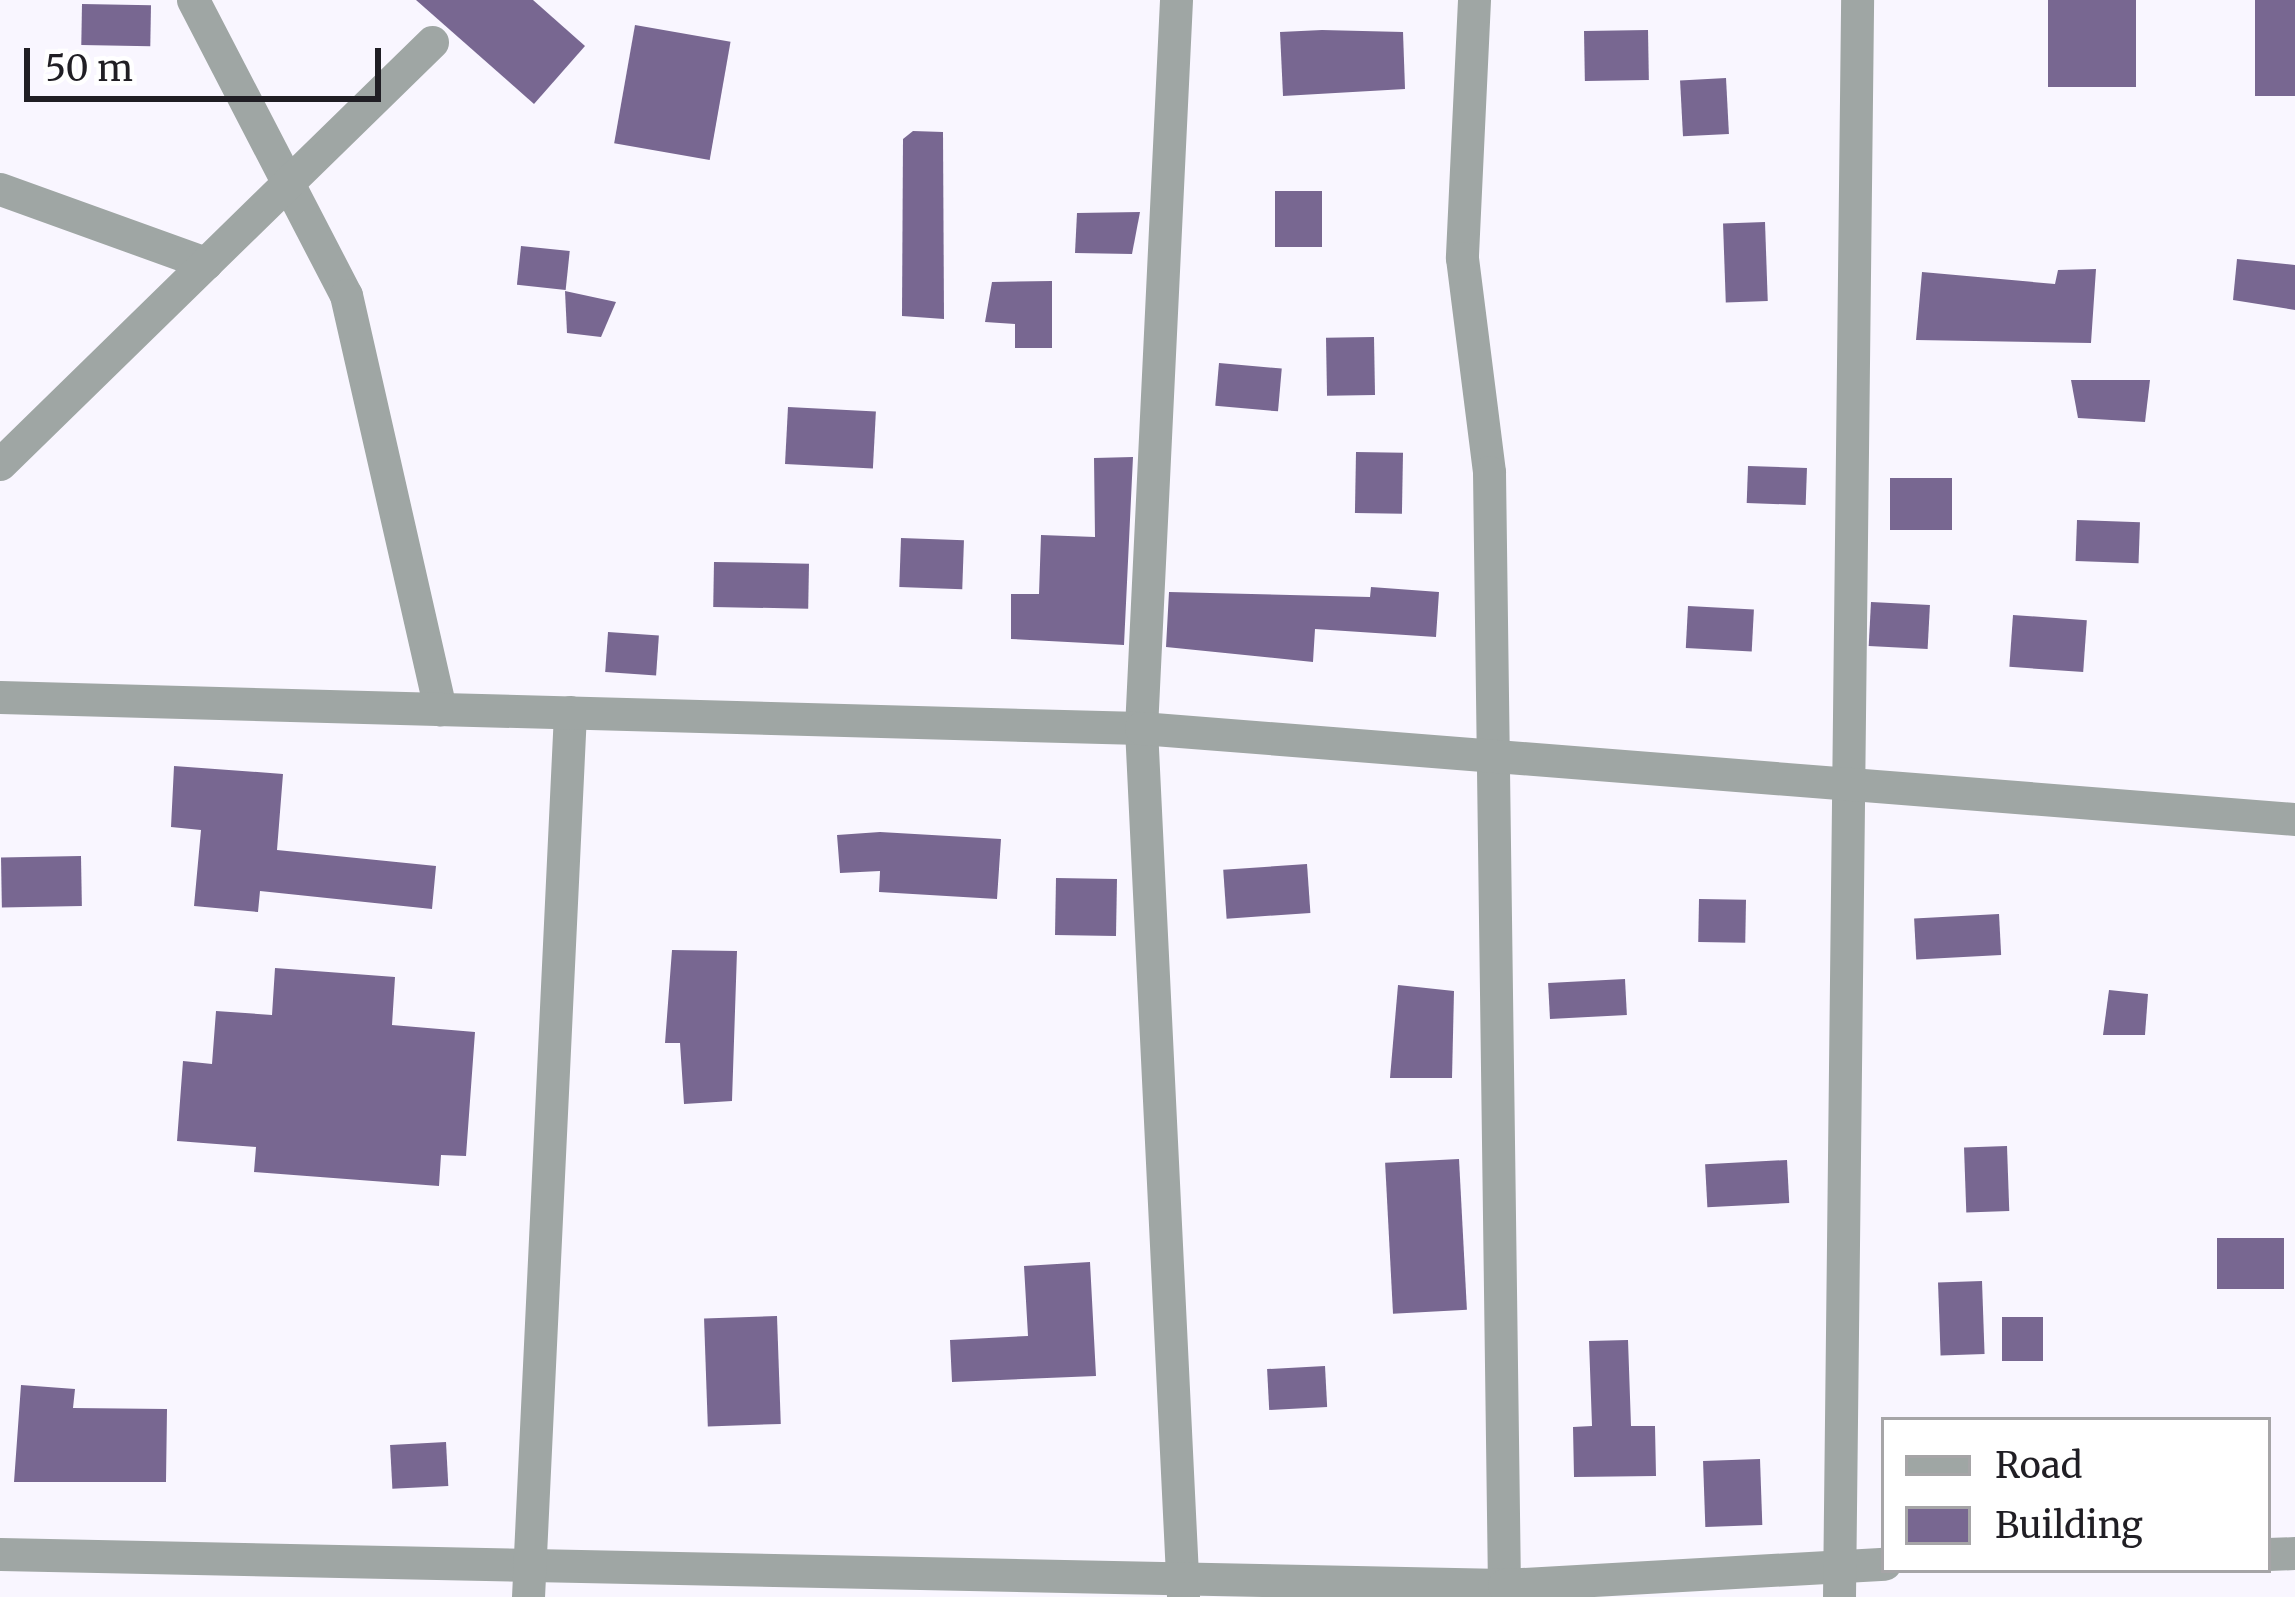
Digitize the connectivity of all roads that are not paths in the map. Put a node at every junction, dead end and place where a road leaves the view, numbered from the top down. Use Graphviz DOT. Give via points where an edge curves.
graph roads {
  1 [pos="193,0"];
  2 [pos="1176,0"];
  3 [pos="1474,0"];
  4 [pos="1857,0"];
  5 [pos="432,42"];
  6 [pos="286,172"];
  7 [pos="0,189"];
  8 [pos="206,263"];
  9 [pos="0,464"];
  10 [pos="0,697"];
  11 [pos="440,709"];
  12 [pos="570,712"];
  13 [pos="1141,728"];
  14 [pos="1490,756"];
  15 [pos="1841,783"];
  16 [pos="2295,819"];
  17 [pos="0,1554"];
  18 [pos="528,1561"];
  19 [pos="1881,1565"];
  20 [pos="1839,1581"];
  21 [pos="1504,1585"];
  22 [pos="1183,1587"];
  23 [pos="528,1597"];
  1 -- 6 [label="street"];
  2 -- 13 [label="street"];
  3 -- 14 [label="street" via="1462,258 1489,472"];
  4 -- 15 [label="street"];
  5 -- 6 [label="street"];
  6 -- 8 [label="street"];
  6 -- 11 [label="street" via="346,295"];
  7 -- 8 [label="street"];
  8 -- 9 [label="street"];
  10 -- 11 [label="street"];
  11 -- 12 [label="street"];
  12 -- 13 [label="street"];
  12 -- 18 [label="street"];
  13 -- 14 [label="street"];
  13 -- 22 [label="street"];
  14 -- 15 [label="street"];
  14 -- 21 [label="street"];
  15 -- 16 [label="street"];
  15 -- 20 [label="street"];
  17 -- 18 [label="street"];
  18 -- 22 [label="street"];
  18 -- 23 [label="street"];
  19 -- 20 [label="street"];
  20 -- 21 [label="street"];
  21 -- 22 [label="street"];
}
